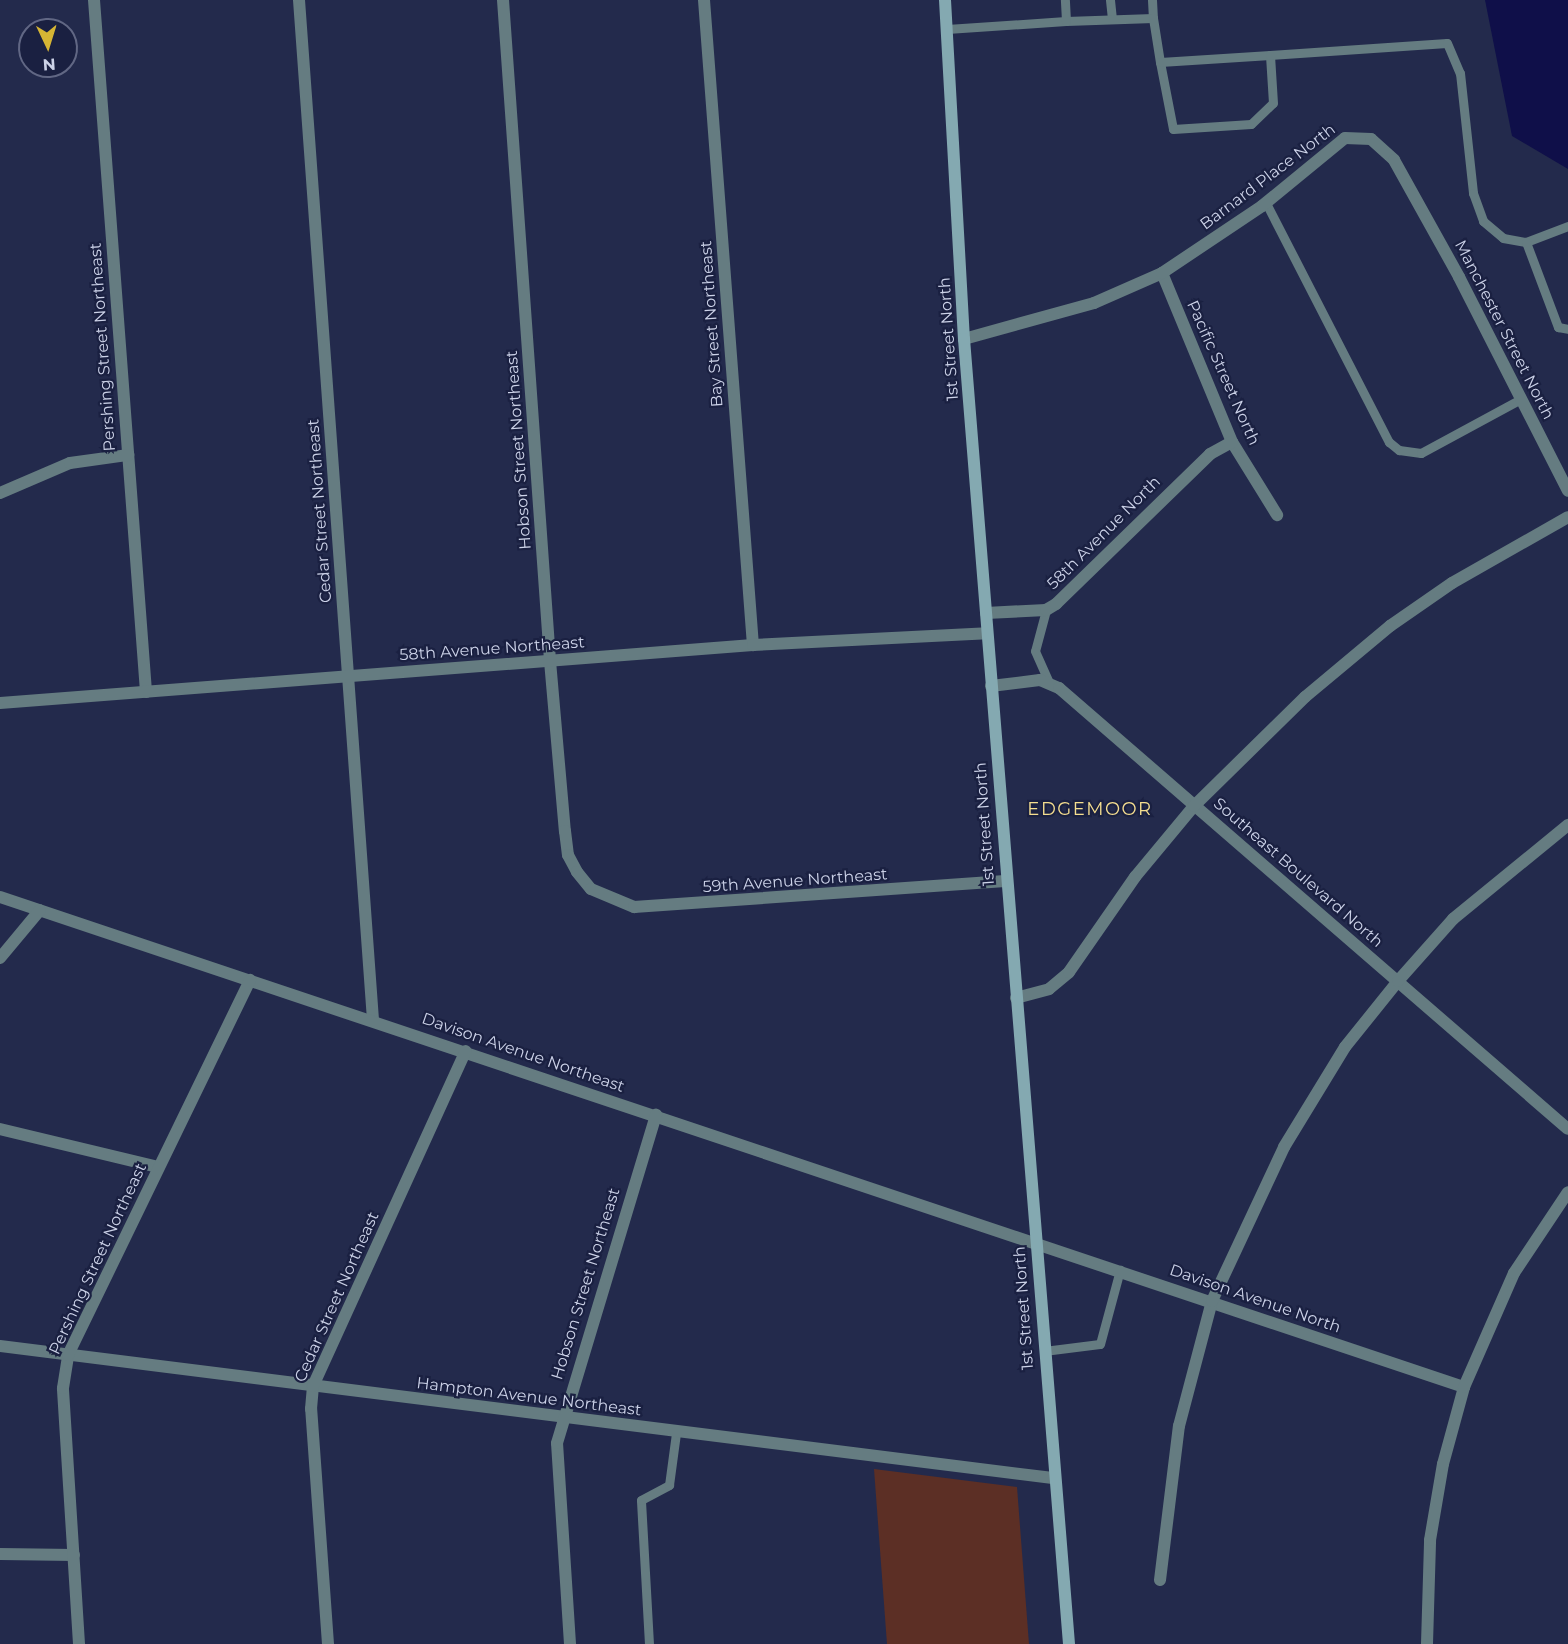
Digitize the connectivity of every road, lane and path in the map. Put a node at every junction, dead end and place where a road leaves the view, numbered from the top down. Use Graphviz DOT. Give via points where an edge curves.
graph roads {
  1 [pos="94,0"];
  2 [pos="299,0"];
  3 [pos="503,0"];
  4 [pos="704,0"];
  5 [pos="945,0"];
  6 [pos="1065,0"];
  7 [pos="1110,0"];
  8 [pos="1152,0"];
  9 [pos="1153,18"];
  10 [pos="1112,19"];
  11 [pos="1066,21"];
  12 [pos="947,29"];
  13 [pos="1270,55"];
  14 [pos="1160,62"];
  15 [pos="1408,186"];
  16 [pos="1266,203"];
  17 [pos="1568,226"];
  18 [pos="1526,242"];
  19 [pos="1162,273"];
  20 [pos="1568,329"];
  21 [pos="964,339"];
  22 [pos="1521,399"];
  23 [pos="1232,442"];
  24 [pos="128,455"];
  25 [pos="1568,491"];
  26 [pos="0,493"];
  27 [pos="1277,515"];
  28 [pos="1568,517"];
  29 [pos="1046,610"];
  30 [pos="986,613"];
  31 [pos="987,633"];
  32 [pos="753,645"];
  33 [pos="550,661"];
  34 [pos="348,676"];
  35 [pos="1048,682"];
  36 [pos="991,686"];
  37 [pos="146,692"];
  38 [pos="0,703"];
  39 [pos="1194,806"];
  40 [pos="1568,825"];
  41 [pos="1005,881"];
  42 [pos="591,889"];
  43 [pos="0,897"];
  44 [pos="40,910"];
  45 [pos="0,958"];
  46 [pos="250,980"];
  47 [pos="1398,981"];
  48 [pos="1016,998"];
  49 [pos="373,1020"];
  50 [pos="466,1051"];
  51 [pos="656,1115"];
  52 [pos="0,1129"];
  53 [pos="1568,1129"];
  54 [pos="158,1167"];
  55 [pos="1568,1191"];
  56 [pos="1035,1242"];
  57 [pos="1120,1270"];
  58 [pos="1212,1301"];
  59 [pos="0,1346"];
  60 [pos="1044,1351"];
  61 [pos="68,1355"];
  62 [pos="313,1386"];
  63 [pos="1464,1387"];
  64 [pos="561,1419"];
  65 [pos="676,1433"];
  66 [pos="1053,1478"];
  67 [pos="0,1554"];
  68 [pos="74,1555"];
  69 [pos="1160,1580"];
  70 [pos="79,1644"];
  71 [pos="328,1644"];
  72 [pos="570,1644"];
  73 [pos="649,1644"];
  74 [pos="1068,1644"];
  75 [pos="1427,1644"];
  1 -- 24 [label="street, Pershing Street Northeast"];
  2 -- 34 [label="street, Cedar Street Northeast"];
  3 -- 33 [label="street, Hobson Street Northeast"];
  4 -- 32 [label="street, Bay Street Northeast"];
  5 -- 12 [label="street, 1st Street North"];
  6 -- 11 [label="lane"];
  7 -- 10 [label="lane"];
  8 -- 9 [label="lane"];
  9 -- 10 [label="lane"];
  9 -- 14 [label="lane"];
  10 -- 11 [label="lane"];
  11 -- 12 [label="lane"];
  12 -- 21 [label="street, 1st Street North"];
  13 -- 14 [label="lane"];
  13 -- 14 [label="lane" via="1273,102 1251,124 1173,129"];
  13 -- 18 [label="lane" via="1447,43 1460,74 1473,193 1483,221 1503,238"];
  15 -- 16 [label="street, Barnard Place North" via="1384,148 1357,136 1345,138 1326,151"];
  15 -- 22 [label="street, Manchester Street North"];
  16 -- 19 [label="street, Barnard Place North"];
  16 -- 22 [label="lane" via="1389,442 1400,450 1421,453"];
  17 -- 18 [label="lane"];
  18 -- 20 [label="lane" via="1558,327"];
  19 -- 21 [label="street, Barnard Place North" via="1083,307"];
  19 -- 23 [label="street, Pacific Street North"];
  21 -- 30 [label="street, 1st Street North"];
  22 -- 25 [label="street, Manchester Street North"];
  23 -- 27 [label="street, Pacific Street North"];
  23 -- 29 [label="street, 58th Avenue North" via="1210,454"];
  24 -- 26 [label="street" via="70,463"];
  24 -- 37 [label="street, Pershing Street Northeast"];
  28 -- 39 [label="street" via="1470,571 1390,626 1305,697"];
  29 -- 30 [label="street, 58th Avenue North"];
  29 -- 35 [label="lane" via="1035,651"];
  30 -- 31 [label="street, 1st Street North"];
  31 -- 32 [label="street, 58th Avenue Northeast"];
  31 -- 36 [label="street, 1st Street North"];
  32 -- 33 [label="street, 58th Avenue Northeast"];
  33 -- 34 [label="street, 58th Avenue Northeast"];
  33 -- 42 [label="street, Hobson Street Northeast" via="568,855"];
  34 -- 37 [label="street, 58th Avenue Northeast"];
  34 -- 49 [label="street, Cedar Street Northeast"];
  35 -- 36 [label="street"];
  35 -- 39 [label="street, Southeast Boulevard North"];
  36 -- 41 [label="street, 1st Street North"];
  37 -- 38 [label="street, 58th Avenue Northeast"];
  39 -- 47 [label="street, Southeast Boulevard North"];
  39 -- 48 [label="street" via="1129,886 1069,972 1049,989"];
  40 -- 47 [label="street" via="1453,919"];
  41 -- 42 [label="street, 59th Avenue Northeast" via="658,908 634,907"];
  41 -- 48 [label="street, 1st Street North"];
  43 -- 44 [label="street, Davison Avenue Northeast"];
  44 -- 45 [label="street"];
  44 -- 46 [label="street, Davison Avenue Northeast"];
  46 -- 49 [label="street, Davison Avenue Northeast"];
  46 -- 54 [label="street, Pershing Street Northeast"];
  47 -- 53 [label="street, Southeast Boulevard North"];
  47 -- 58 [label="street" via="1345,1047 1308,1103 1263,1186"];
  48 -- 56 [label="street, 1st Street North"];
  49 -- 50 [label="street, Davison Avenue Northeast"];
  50 -- 51 [label="street, Davison Avenue Northeast"];
  50 -- 62 [label="street, Cedar Street Northeast"];
  51 -- 56 [label="street, Davison Avenue Northeast"];
  51 -- 64 [label="street, Hobson Street Northeast"];
  52 -- 54 [label="street"];
  54 -- 61 [label="street, Pershing Street Northeast"];
  55 -- 63 [label="street" via="1514,1272"];
  56 -- 57 [label="street, Davison Avenue North"];
  56 -- 60 [label="street, 1st Street North"];
  57 -- 58 [label="street, Davison Avenue North"];
  57 -- 60 [label="lane" via="1100,1344"];
  58 -- 63 [label="street, Davison Avenue North"];
  58 -- 69 [label="street" via="1179,1426"];
  59 -- 61 [label="street, Hampton Avenue Northeast"];
  60 -- 66 [label="street, 1st Street North"];
  61 -- 62 [label="street, Hampton Avenue Northeast"];
  61 -- 68 [label="street, Pershing Street Northeast" via="63,1388"];
  62 -- 64 [label="street, Hampton Avenue Northeast"];
  62 -- 71 [label="street, Cedar Street Northeast" via="311,1408"];
  63 -- 75 [label="street" via="1443,1464 1430,1540"];
  64 -- 65 [label="street, Hampton Avenue Northeast"];
  64 -- 72 [label="street, Hobson Street Northeast" via="557,1443"];
  65 -- 66 [label="street, Hampton Avenue Northeast"];
  65 -- 73 [label="lane" via="669,1485 640,1500"];
  66 -- 74 [label="street, 1st Street North"];
  67 -- 68 [label="street"];
  68 -- 70 [label="street, Pershing Street Northeast"];
}
